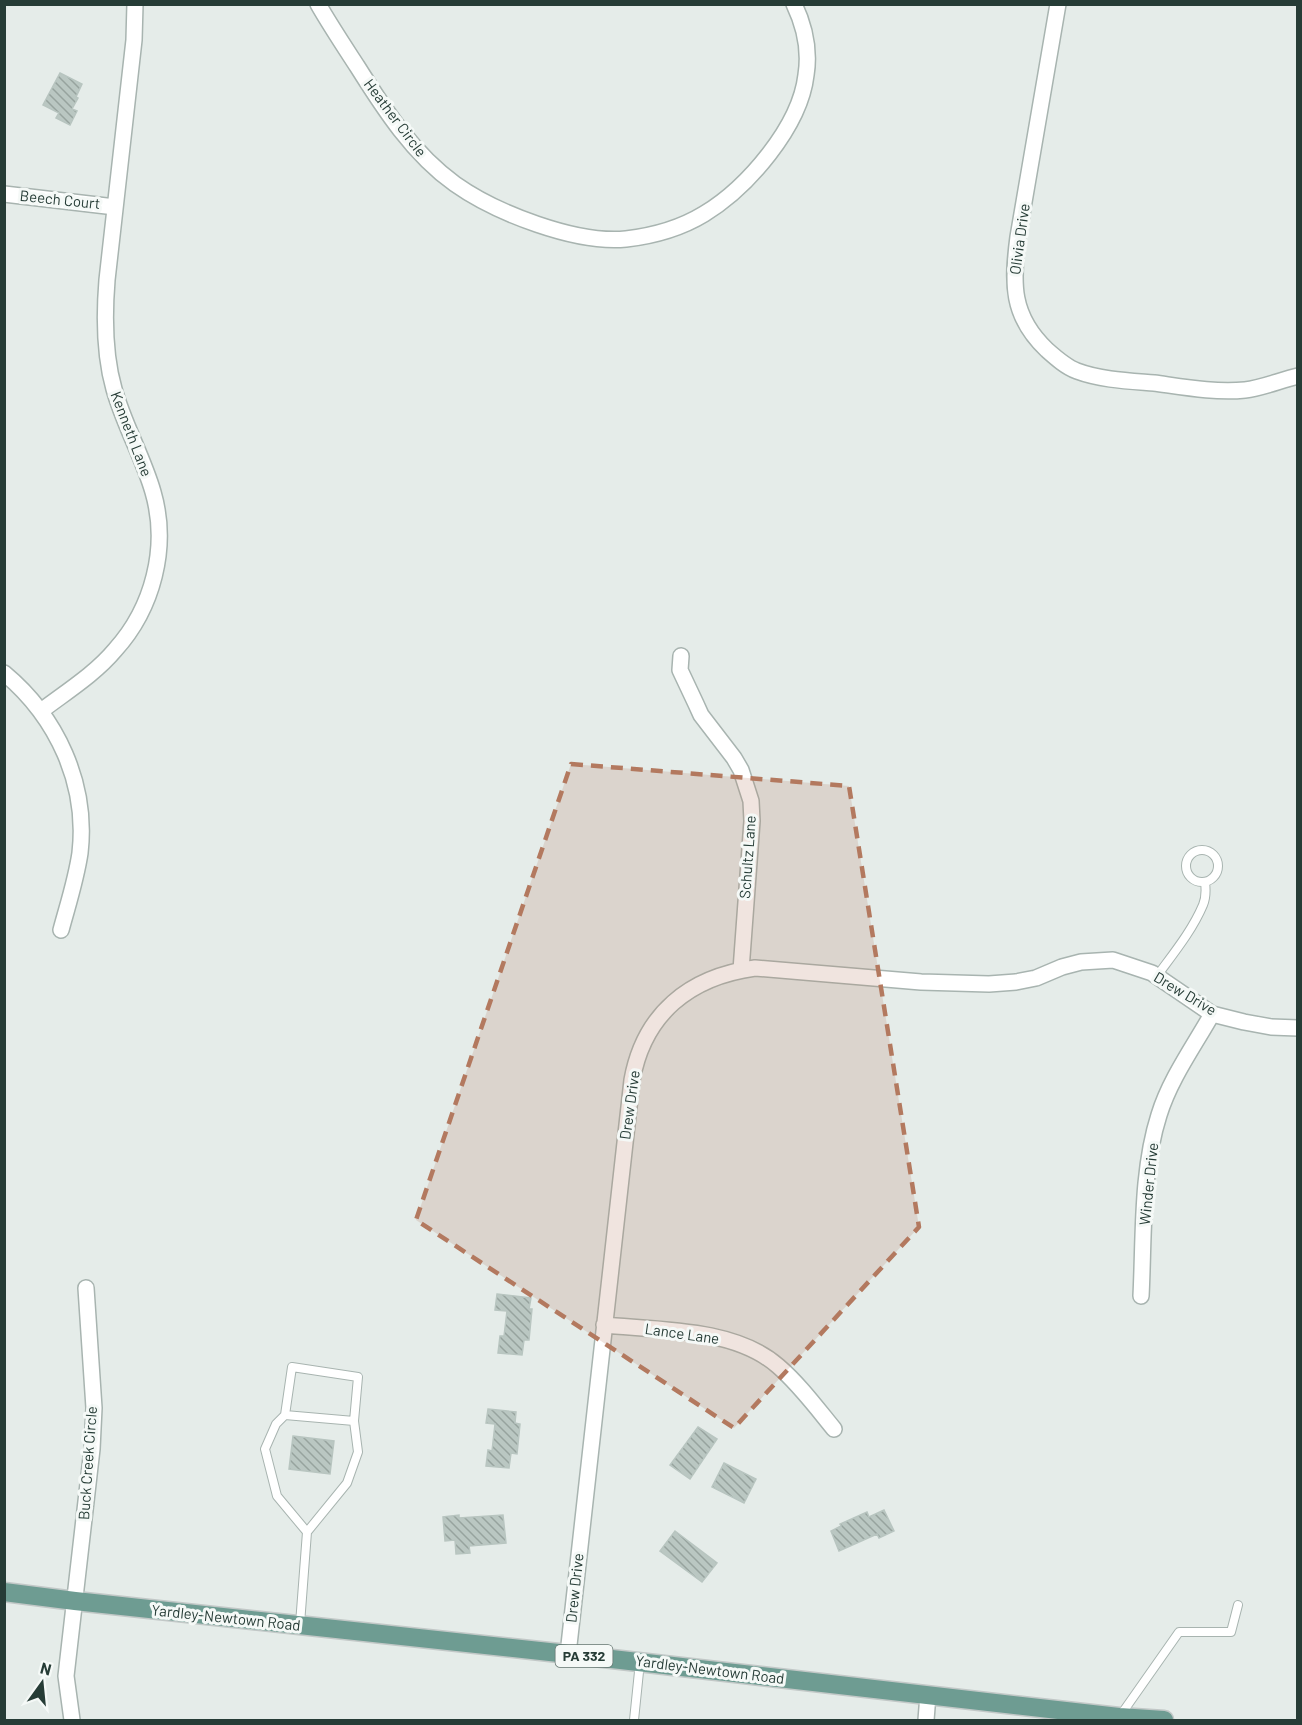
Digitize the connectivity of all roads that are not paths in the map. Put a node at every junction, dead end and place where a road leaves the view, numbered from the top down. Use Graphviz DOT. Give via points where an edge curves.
graph roads {
  1 [pos="135,4"];
  2 [pos="318,4"];
  3 [pos="794,4"];
  4 [pos="1058,4"];
  5 [pos="4,194"];
  6 [pos="115,207"];
  7 [pos="1298,376"];
  8 [pos="681,656"];
  9 [pos="4,674"];
  10 [pos="41,711"];
  11 [pos="1205,882"];
  12 [pos="61,930"];
  13 [pos="741,970"];
  14 [pos="1157,976"];
  15 [pos="1212,1014"];
  16 [pos="1298,1028"];
  17 [pos="86,1288"];
  18 [pos="1140,1296"];
  19 [pos="604,1325"];
  20 [pos="285,1415"];
  21 [pos="354,1421"];
  22 [pos="834,1429"];
  23 [pos="307,1532"];
  24 [pos="4,1592"];
  25 [pos="75,1601"];
  26 [pos="1238,1605"];
  27 [pos="299,1625"];
  28 [pos="568,1654"];
  29 [pos="640,1662"];
  30 [pos="928,1695"];
  31 [pos="1119,1717"];
  32 [pos="72,1720"];
  33 [pos="634,1720"];
  34 [pos="926,1720"];
  35 [pos="1164,1720"];
  1 -- 6 [label="street, Kenneth Lane"];
  2 -- 3 [label="street, Heather Circle" via="379,101 433,167 455,184 532,223 566,233 624,239 652,235 702,216 741,185 765,159 798,104 806,75 806,35"];
  4 -- 7 [label="street, Olivia Drive" via="1014,268 1018,304 1027,326 1051,354 1070,368 1114,379 1246,390"];
  5 -- 6 [label="street, Beech Court"];
  6 -- 10 [label="street, Kenneth Lane" via="105,301 106,350 125,424 154,494 159,547 155,575 146,602 116,650"];
  8 -- 13 [label="street, Schultz Lane" via="680,670 701,715 734,758 751,801"];
  9 -- 10 [label="street"];
  10 -- 12 [label="street" via="68,759 79,802 80,851"];
  11 -- 11 [label="lane" via="1215,876 1219,866 1214,855 1204,849 1193,852 1186,861 1186,872 1194,880"];
  11 -- 14 [label="lane" via="1204,904"];
  13 -- 14 [label="street, Drew Drive" via="771,968 989,984 1036,978 1081,962 1113,960"];
  13 -- 19 [label="street, Drew Drive" via="717,976 672,1003 647,1034 640,1050 632,1080"];
  14 -- 15 [label="street, Drew Drive"];
  15 -- 16 [label="street, Drew Drive" via="1271,1027"];
  15 -- 18 [label="street, Winder Drive" via="1174,1080 1152,1141"];
  17 -- 25 [label="street, Buck Creek Circle" via="94,1408"];
  19 -- 22 [label="street, Lance Lane" via="714,1337 760,1353 803,1391"];
  19 -- 28 [label="street, Drew Drive"];
  20 -- 21 [label="lane"];
  20 -- 21 [label="lane" via="292,1367 358,1377"];
  20 -- 23 [label="lane" via="276,1424 265,1449 277,1496"];
  21 -- 23 [label="lane" via="358,1452 347,1483"];
  23 -- 27 [label="lane"];
  24 -- 25 [label="main road, Yardley-Newtown Road / PA 332"];
  25 -- 27 [label="main road, Yardley-Newtown Road / PA 332"];
  25 -- 32 [label="street, Buck Creek Circle" via="66,1676"];
  26 -- 31 [label="lane" via="1231,1632 1179,1632"];
  27 -- 28 [label="main road, Yardley-Newtown Road / PA 332"];
  28 -- 29 [label="main road, Yardley-Newtown Road / PA 332"];
  29 -- 30 [label="main road, Yardley-Newtown Road / PA 332"];
  29 -- 33 [label="lane"];
  30 -- 31 [label="main road, Yardley-Newtown Road / PA 332"];
  30 -- 34 [label="street"];
  31 -- 35 [label="main road, Yardley-Newtown Road / PA 332"];
}
